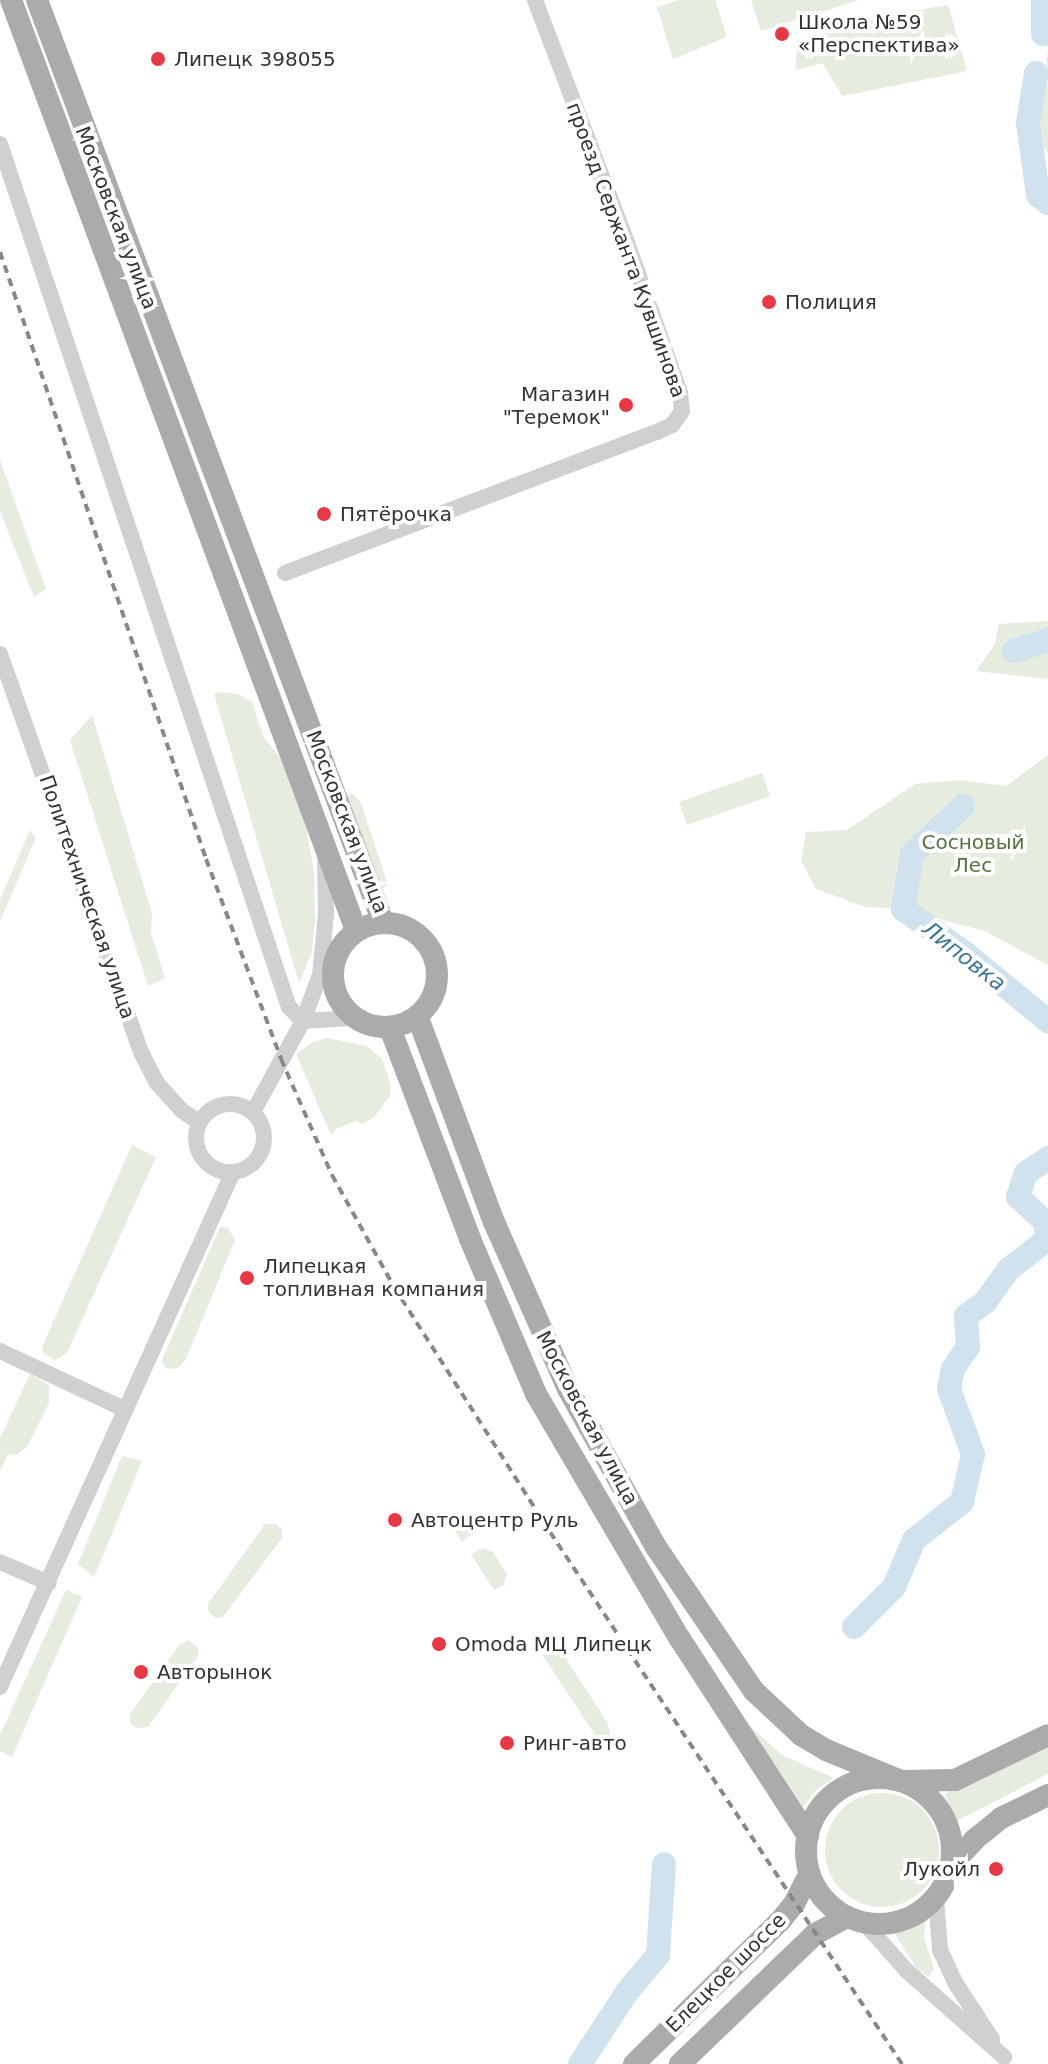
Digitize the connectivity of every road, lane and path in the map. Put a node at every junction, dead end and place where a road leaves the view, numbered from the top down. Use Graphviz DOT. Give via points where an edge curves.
graph roads {
  1 [pos="11,0"];
  2 [pos="37,0"];
  3 [pos="535,0"];
  4 [pos="0,144"];
  5 [pos="285,573"];
  6 [pos="0,654"];
  7 [pos="322,835"];
  8 [pos="382,920"];
  9 [pos="356,930"];
  10 [pos="338,951"];
  11 [pos="320,975"];
  12 [pos="353,1018"];
  13 [pos="418,1018"];
  14 [pos="303,1021"];
  15 [pos="390,1028"];
  16 [pos="253,1112"];
  17 [pos="199,1122"];
  18 [pos="233,1172"];
  19 [pos="0,1351"];
  20 [pos="124,1409"];
  21 [pos="0,1562"];
  22 [pos="49,1583"];
  23 [pos="0,1687"];
  24 [pos="1048,1735"];
  25 [pos="901,1781"];
  26 [pos="1048,1795"];
  27 [pos="808,1836"];
  28 [pos="951,1865"];
  29 [pos="809,1874"];
  30 [pos="936,1899"];
  31 [pos="857,1921"];
  32 [pos="1006,2060"];
  33 [pos="634,2064"];
  34 [pos="680,2064"];
  1 -- 7 [label="main road, Московская улица"];
  2 -- 8 [label="main road, Московская улица"];
  3 -- 5 [label="street, проезд Сержанта Кувшинова" via="628,245 682,411 672,425 657,432"];
  4 -- 14 [label="street" via="289,1007"];
  6 -- 17 [label="street, Политехническая улица" via="142,1054 157,1083"];
  7 -- 9 [label="main road, Московская улица"];
  7 -- 11 [label="street" via="327,890"];
  8 -- 9 [label="main road"];
  8 -- 13 [label="main road, Московская улица" via="413,930 433,957 434,994"];
  9 -- 10 [label="main road, Московская улица"];
  10 -- 11 [label="street"];
  10 -- 12 [label="main road" via="336,984"];
  11 -- 14 [label="street"];
  12 -- 14 [label="street"];
  12 -- 15 [label="main road"];
  13 -- 15 [label="main road"];
  13 -- 25 [label="main road, Московская улица" via="523,1294 568,1389 656,1547 735,1668 775,1715 826,1750"];
  14 -- 16 [label="street"];
  15 -- 27 [label="main road, Московская улица" via="536,1394 680,1639"];
  16 -- 17 [label="street" via="231,1103 219,1105"];
  16 -- 18 [label="street" via="264,1143 253,1163"];
  17 -- 18 [label="street" via="196,1145 201,1156 209,1165"];
  18 -- 20 [label="street"];
  19 -- 20 [label="street"];
  20 -- 22 [label="street"];
  21 -- 22 [label="street"];
  22 -- 23 [label="street"];
  24 -- 25 [label="main road" via="955,1780"];
  25 -- 27 [label="main road" via="870,1779 840,1789 815,1817"];
  25 -- 28 [label="main road" via="931,1799 944,1815 951,1832"];
  26 -- 28 [label="main road" via="1001,1818"];
  27 -- 29 [label="main road"];
  28 -- 30 [label="main road"];
  29 -- 31 [label="main road" via="824,1900"];
  29 -- 33 [label="main road, Елецкое шоссе" via="781,1920"];
  30 -- 31 [label="main road" via="910,1918"];
  30 -- 32 [label="street" via="940,1950"];
  31 -- 32 [label="street"];
  31 -- 34 [label="main road, Елецкое шоссе" via="815,1934"];
}
